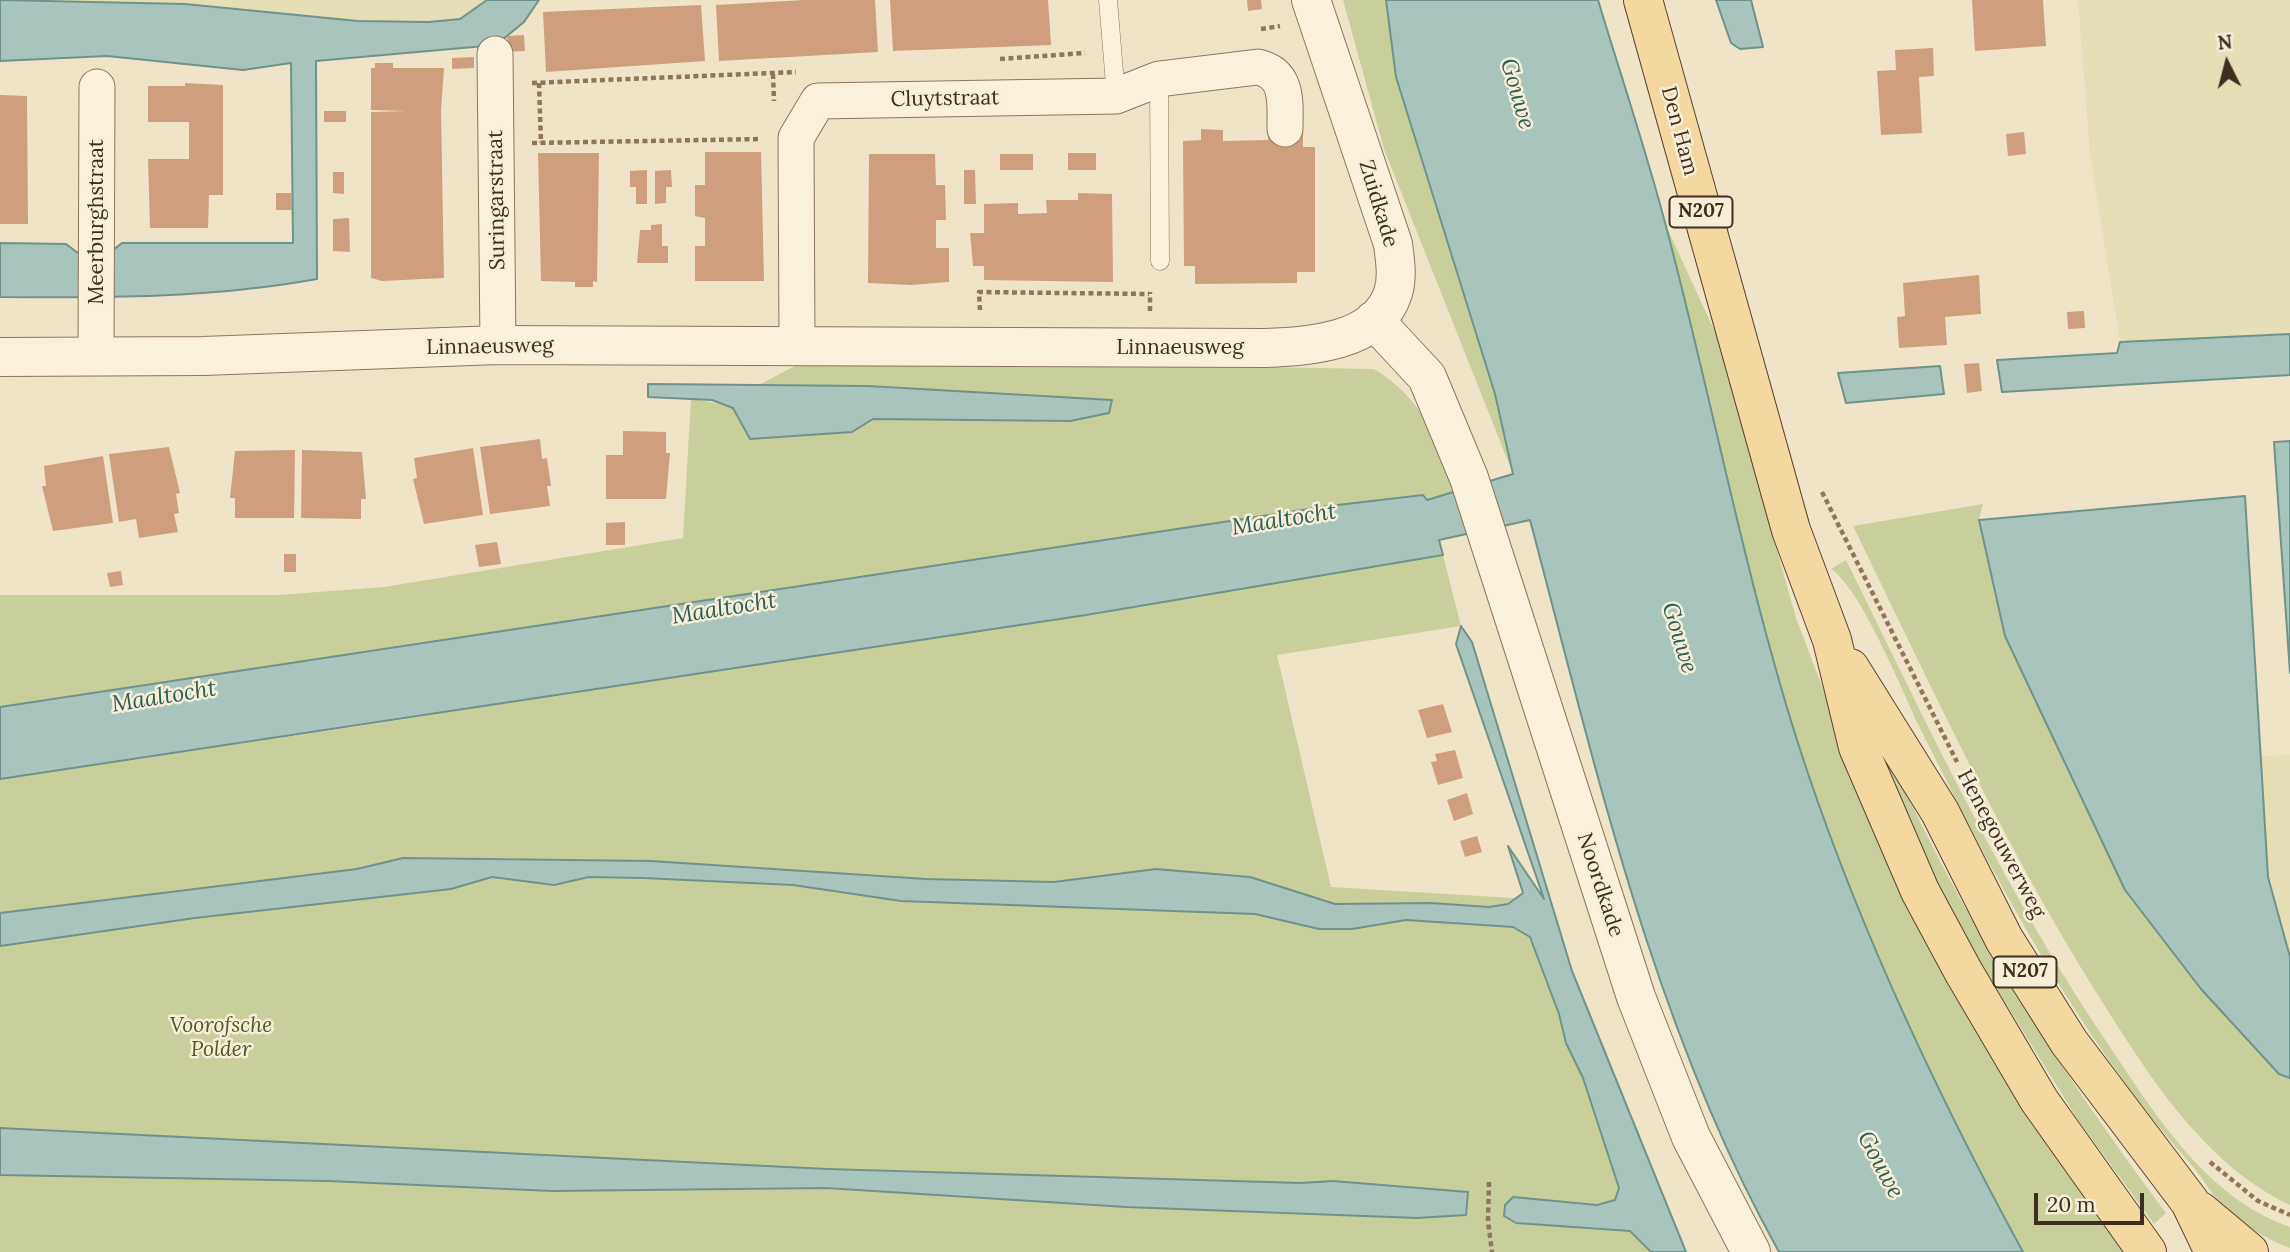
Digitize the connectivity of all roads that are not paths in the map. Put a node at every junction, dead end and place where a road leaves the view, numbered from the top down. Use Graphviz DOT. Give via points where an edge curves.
graph roads {
  1 [pos="1108,0"];
  2 [pos="1311,0"];
  3 [pos="1643,0"];
  4 [pos="495,54"];
  5 [pos="1159,79"];
  6 [pos="97,88"];
  7 [pos="1116,96"];
  8 [pos="1286,129"];
  9 [pos="1160,261"];
  10 [pos="1374,320"];
  11 [pos="498,345"];
  12 [pos="797,345"];
  13 [pos="96,356"];
  14 [pos="0,357"];
  15 [pos="1760,423"];
  16 [pos="1832,640"];
  17 [pos="2190,1202"];
  18 [pos="2149,1250"];
  19 [pos="1751,1252"];
  20 [pos="2214,1252"];
  21 [pos="2249,1252"];
  1 -- 7 [label="lane"];
  2 -- 10 [label="street, Zuidkade" via="1393,244 1396,274 1392,295"];
  3 -- 15 [label="main road, Den Ham / N207"];
  4 -- 11 [label="street, Suringarstraat"];
  5 -- 7 [label="street, Cluytstraat"];
  5 -- 8 [label="street, Cluytstraat" via="1245,67 1268,69 1283,88"];
  5 -- 9 [label="lane"];
  6 -- 13 [label="street, Meerburghstraat"];
  7 -- 12 [label="street, Cluytstraat" via="818,101 796,138"];
  10 -- 12 [label="street, Linnaeusweg" via="1332,341 1298,346"];
  10 -- 19 [label="street, Noordkade" via="1427,377 1478,507 1636,996 1691,1138"];
  11 -- 12 [label="street, Linnaeusweg"];
  11 -- 13 [label="street, Linnaeusweg"];
  13 -- 14 [label="street, Linnaeusweg"];
  15 -- 16 [label="main road, Henegouwerweg / N207" via="1791,530"];
  16 -- 17 [label="main road, Henegouwerweg / N207" via="1940,811 2004,939 2054,1019"];
  16 -- 18 [label="main road, Henegouwerweg / N207" via="1858,747 1920,891 2039,1100"];
  17 -- 20 [label="main road, Henegouwerweg / N207"];
  17 -- 21 [label="main road, Henegouwerweg / N207"];
}
